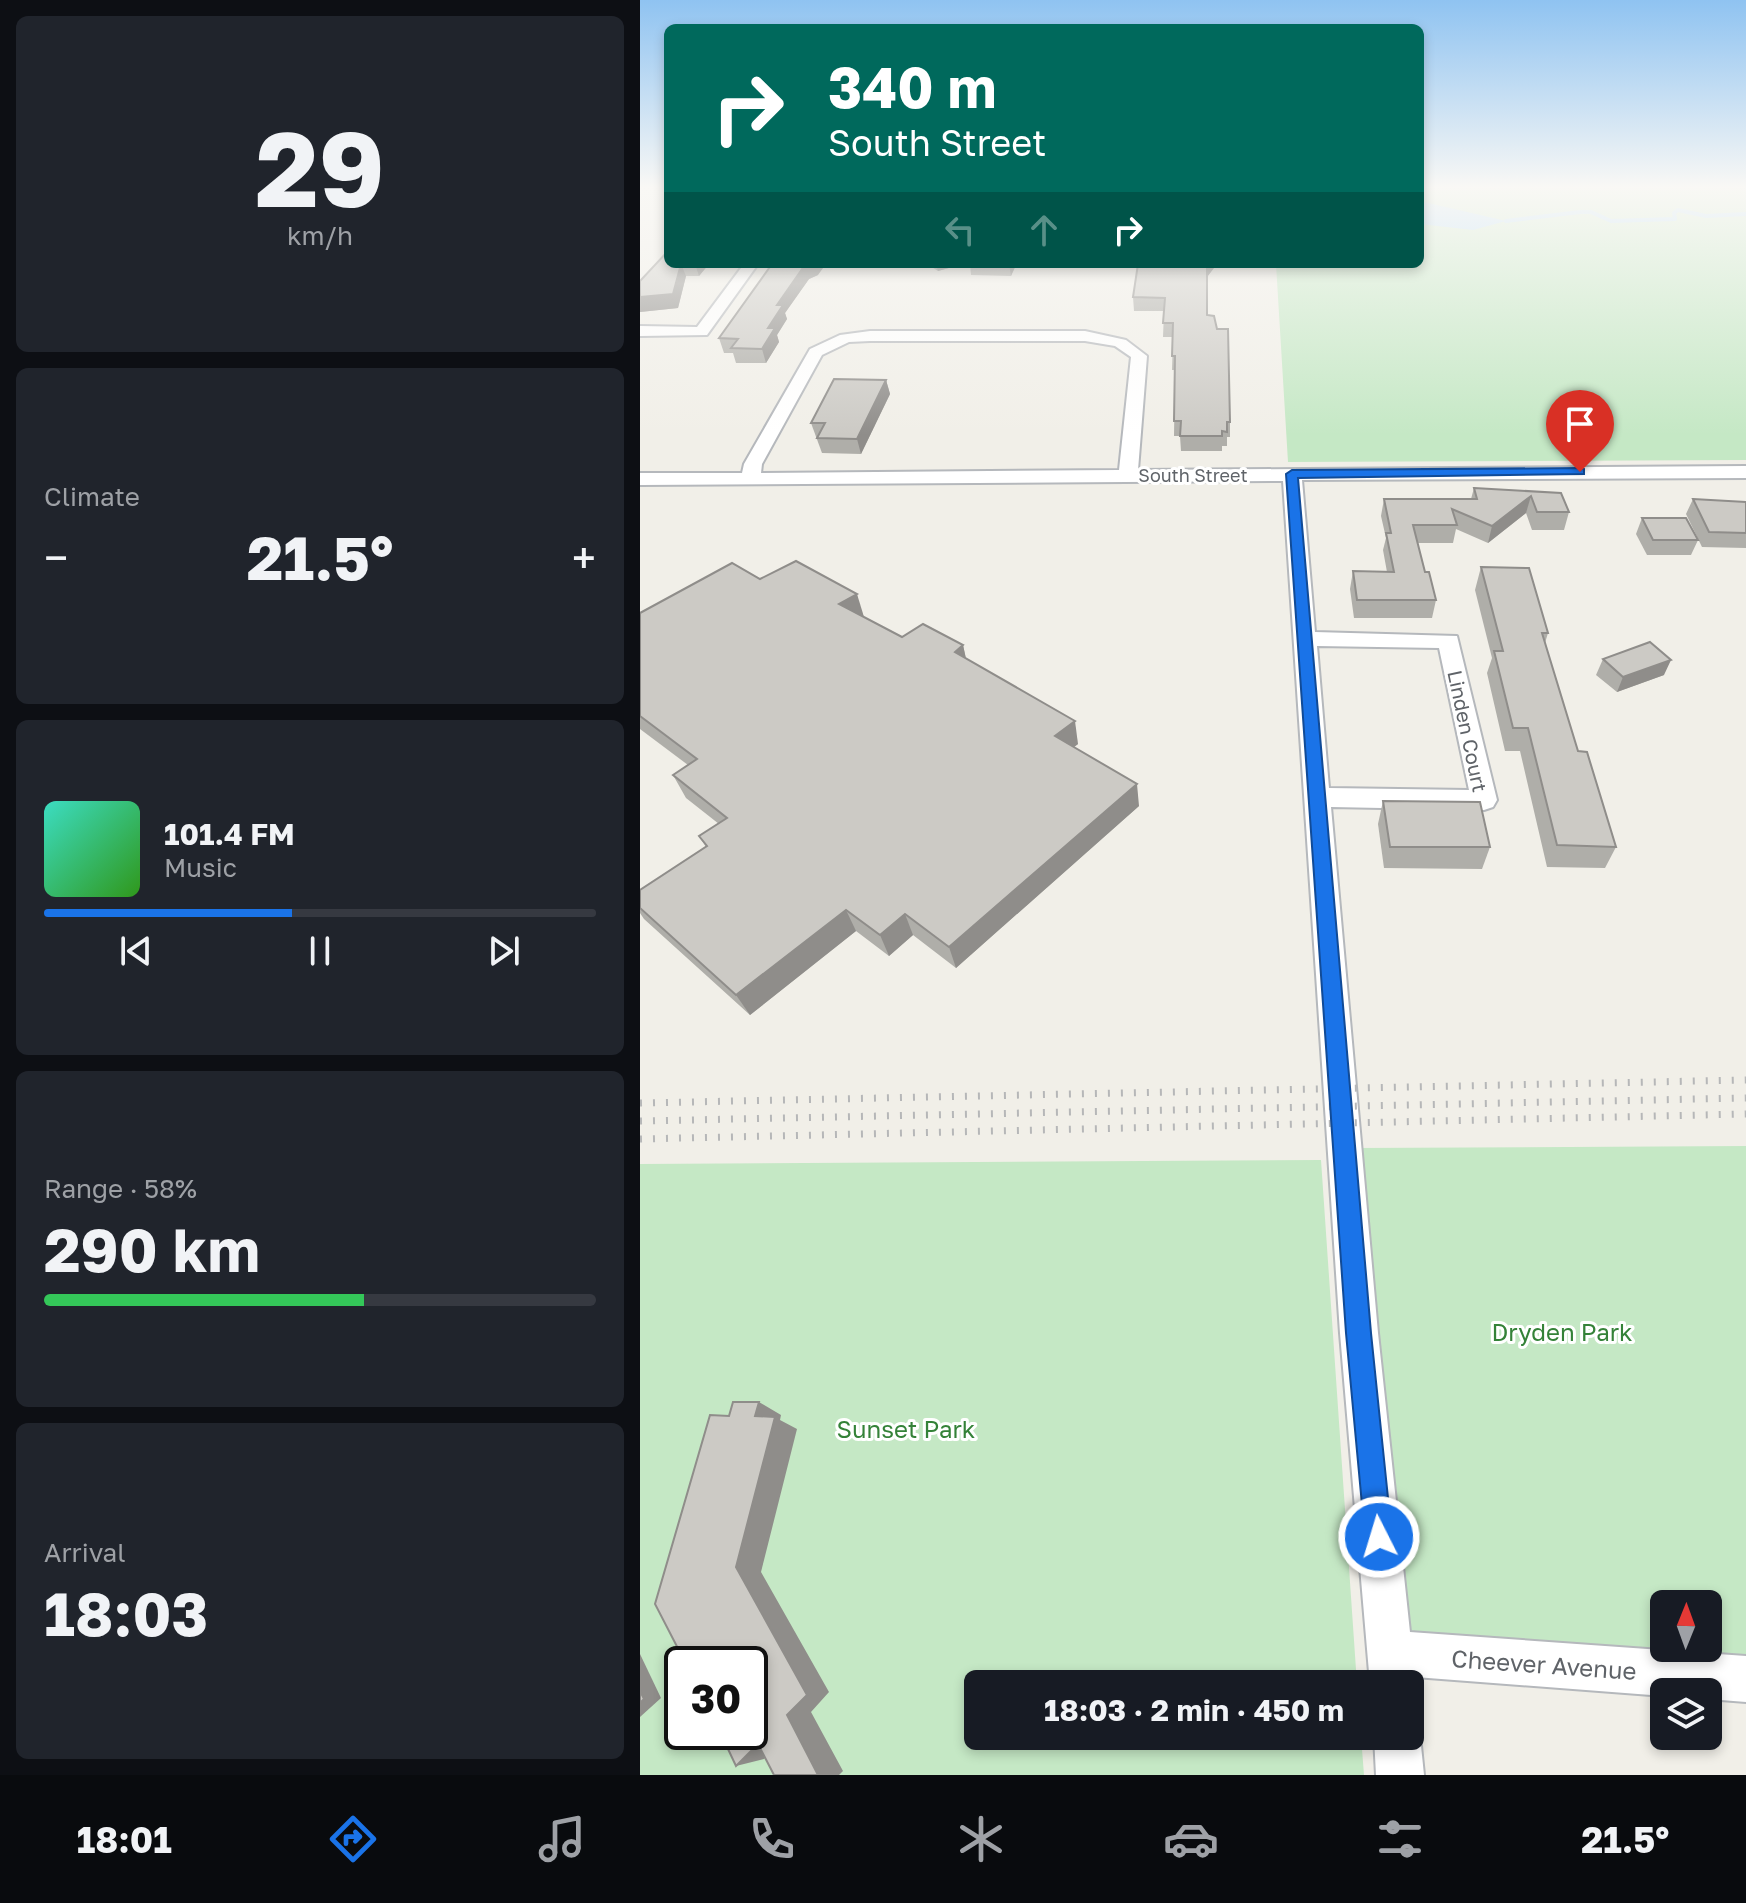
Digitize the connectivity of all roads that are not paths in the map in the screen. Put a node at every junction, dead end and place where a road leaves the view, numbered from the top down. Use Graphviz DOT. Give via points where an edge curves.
graph roads {
  1 [pos="747,269"];
  2 [pos="640,331"];
  3 [pos="1746,472"];
  4 [pos="1292,474"];
  5 [pos="1128,475"];
  6 [pos="751,478"];
  7 [pos="640,479"];
  8 [pos="1306,639"];
  9 [pos="1319,797"];
  10 [pos="1392,1669"];
  11 [pos="1746,1679"];
  12 [pos="1398,1750"];
  13 [pos="1400,1775"];
  1 -- 2 [label="street" via="702,330"];
  3 -- 4 [label="street, South Street"];
  4 -- 5 [label="street, South Street"];
  4 -- 8 [label="street"];
  5 -- 6 [label="street, South Street"];
  5 -- 6 [label="street" via="1139,356 1130,346 1085,336 870,336 846,338 816,352 753,464"];
  6 -- 7 [label="street, South Street"];
  8 -- 9 [label="street"];
  8 -- 9 [label="street, Linden Court" via="1449,641 1484,800"];
  9 -- 10 [label="street" via="1359,1333"];
  10 -- 11 [label="street, Cheever Avenue"];
  12 -- 13 [label="street"];
}
